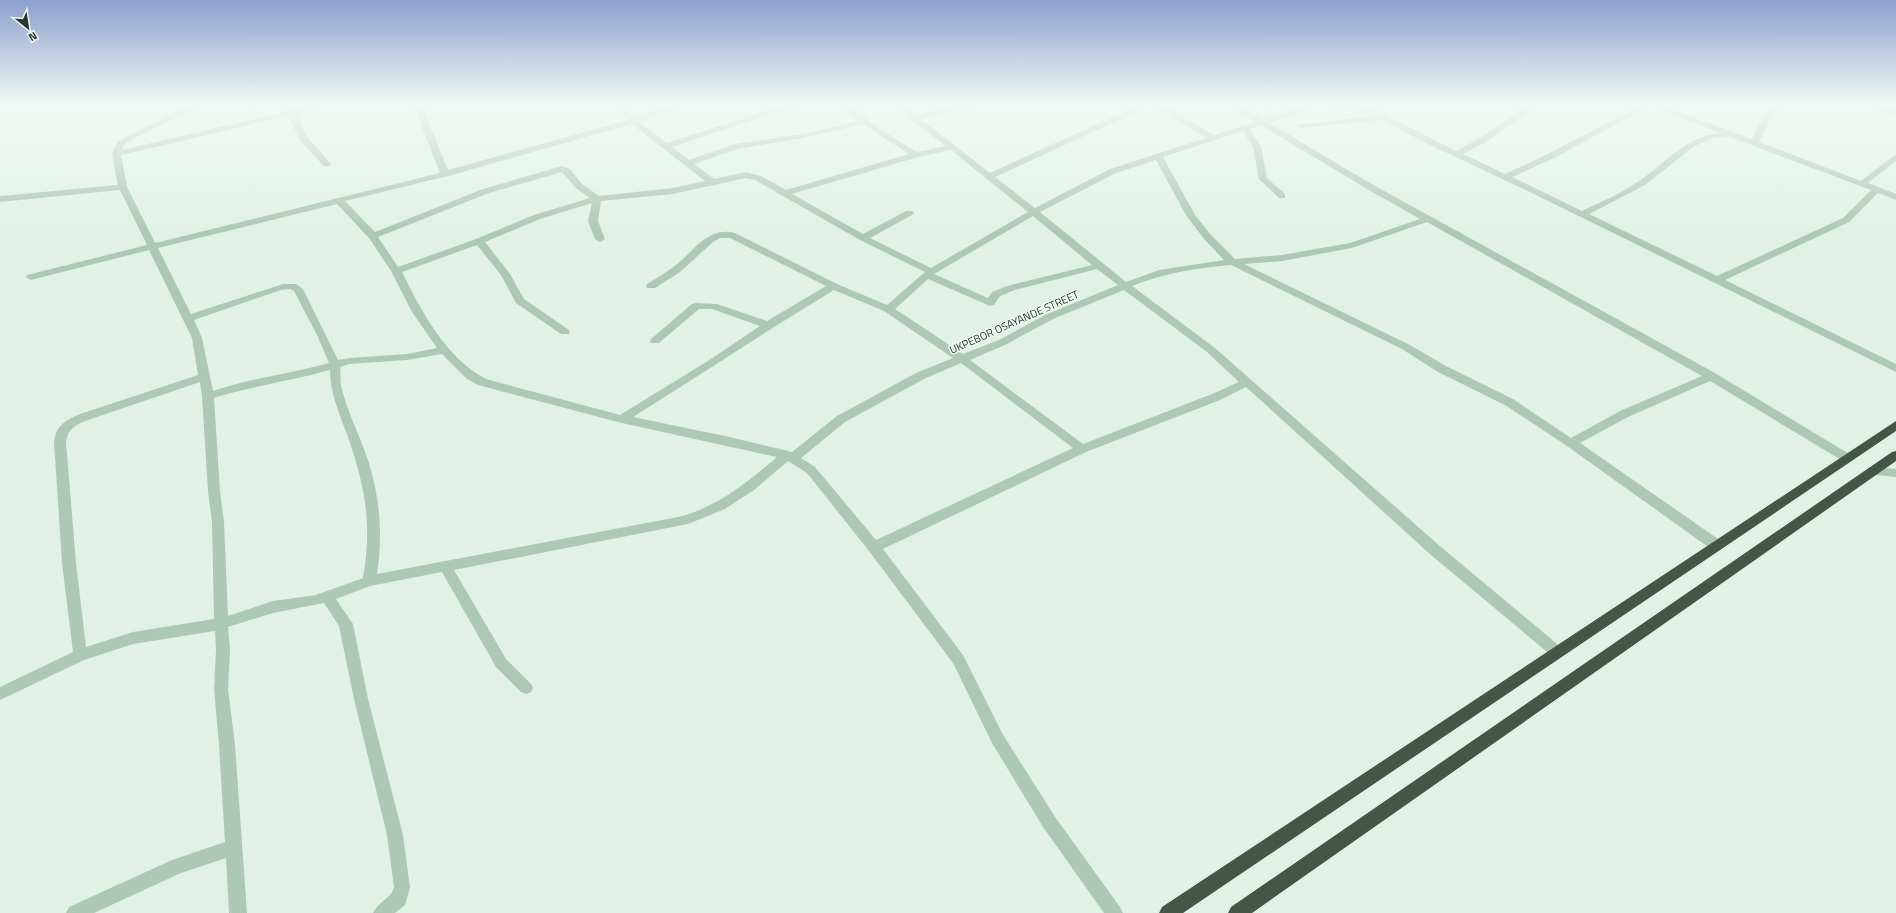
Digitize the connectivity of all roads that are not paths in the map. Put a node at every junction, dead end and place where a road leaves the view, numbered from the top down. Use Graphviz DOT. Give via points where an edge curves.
graph roads {
  1 [pos="953,146"];
  2 [pos="119,147"];
  3 [pos="148,147"];
  4 [pos="311,147"];
  5 [pos="434,147"];
  6 [pos="542,147"];
  7 [pos="667,147"];
  8 [pos="739,147"];
  9 [pos="903,147"];
  10 [pos="951,147"];
  11 [pos="1055,147"];
  12 [pos="1187,147"];
  13 [pos="1257,147"];
  14 [pos="1303,147"];
  15 [pos="1437,147"];
  16 [pos="1470,147"];
  17 [pos="1569,147"];
  18 [pos="1690,147"];
  19 [pos="1761,147"];
  20 [pos="116,154"];
  21 [pos="1456,154"];
  22 [pos="916,155"];
  23 [pos="1158,156"];
  24 [pos="1896,157"];
  25 [pos="689,163"];
  26 [pos="327,164"];
  27 [pos="445,174"];
  28 [pos="988,177"];
  29 [pos="1505,177"];
  30 [pos="713,183"];
  31 [pos="1861,185"];
  32 [pos="123,187"];
  33 [pos="1876,190"];
  34 [pos="786,193"];
  35 [pos="1282,196"];
  36 [pos="1896,197"];
  37 [pos="0,199"];
  38 [pos="597,199"];
  39 [pos="340,201"];
  40 [pos="1034,212"];
  41 [pos="909,213"];
  42 [pos="1582,214"];
  43 [pos="1428,219"];
  44 [pos="373,236"];
  45 [pos="863,238"];
  46 [pos="600,239"];
  47 [pos="479,241"];
  48 [pos="154,247"];
  49 [pos="1232,262"];
  50 [pos="1099,266"];
  51 [pos="396,271"];
  52 [pos="929,274"];
  53 [pos="31,277"];
  54 [pos="1717,280"];
  55 [pos="651,286"];
  56 [pos="833,286"];
  57 [pos="1126,287"];
  58 [pos="888,309"];
  59 [pos="187,319"];
  60 [pos="768,325"];
  61 [pos="565,332"];
  62 [pos="655,341"];
  63 [pos="444,350"];
  64 [pos="962,359"];
  65 [pos="335,365"];
  66 [pos="1896,368"];
  67 [pos="1711,376"];
  68 [pos="204,377"];
  69 [pos="1248,382"];
  70 [pos="208,396"];
  71 [pos="622,419"];
  72 [pos="1896,425"];
  73 [pos="1571,443"];
  74 [pos="1082,449"];
  75 [pos="1896,455"];
  76 [pos="790,456"];
  77 [pos="1847,458"];
  78 [pos="1872,470"];
  79 [pos="1896,473"];
  80 [pos="1716,545"];
  81 [pos="874,547"];
  82 [pos="446,567"];
  83 [pos="369,581"];
  84 [pos="327,597"];
  85 [pos="220,624"];
  86 [pos="1557,652"];
  87 [pos="80,655"];
  88 [pos="526,688"];
  89 [pos="0,694"];
  90 [pos="234,847"];
  91 [pos="75,913"];
  92 [pos="238,913"];
  93 [pos="382,913"];
  94 [pos="1114,913"];
  95 [pos="1168,913"];
  96 [pos="1237,913"];
  1 -- 28 [label="street"];
  2 -- 20 [label="street"];
  3 -- 20 [label="street"];
  4 -- 26 [label="street"];
  5 -- 27 [label="street"];
  6 -- 27 [label="street"];
  7 -- 25 [label="street"];
  8 -- 25 [label="street"];
  9 -- 22 [label="street"];
  10 -- 22 [label="street"];
  11 -- 28 [label="street"];
  12 -- 23 [label="street"];
  13 -- 35 [label="street" via="1264,179"];
  14 -- 43 [label="street"];
  15 -- 21 [label="street"];
  16 -- 21 [label="street"];
  17 -- 29 [label="street"];
  18 -- 42 [label="street" via="1642,183"];
  19 -- 31 [label="street"];
  20 -- 32 [label="street"];
  21 -- 29 [label="street"];
  22 -- 34 [label="street"];
  23 -- 40 [label="street" via="1108,174"];
  23 -- 49 [label="street" via="1187,208"];
  24 -- 31 [label="street"];
  25 -- 30 [label="street"];
  27 -- 39 [label="street"];
  28 -- 40 [label="street"];
  29 -- 42 [label="street"];
  30 -- 34 [label="street" via="746,175"];
  30 -- 38 [label="street" via="673,191"];
  31 -- 33 [label="street"];
  32 -- 37 [label="street"];
  32 -- 48 [label="street"];
  33 -- 36 [label="street"];
  33 -- 54 [label="street" via="1846,220"];
  34 -- 45 [label="street"];
  38 -- 44 [label="street" via="579,186 567,171 562,168 555,169 486,191"];
  38 -- 46 [label="street" via="593,221"];
  38 -- 47 [label="street" via="537,217"];
  39 -- 44 [label="street"];
  39 -- 48 [label="street" via="266,217"];
  40 -- 50 [label="street"];
  40 -- 52 [label="street"];
  41 -- 45 [label="street"];
  42 -- 54 [label="street"];
  43 -- 49 [label="street, UKPEBOR OSAYANDE STREET" via="1352,245 1282,258"];
  43 -- 67 [label="street"];
  44 -- 51 [label="street"];
  45 -- 52 [label="street" via="890,250"];
  47 -- 51 [label="street"];
  47 -- 61 [label="street" via="505,274 520,301"];
  48 -- 53 [label="street"];
  48 -- 59 [label="street"];
  49 -- 57 [label="street, UKPEBOR OSAYANDE STREET" via="1159,273"];
  49 -- 73 [label="street" via="1406,347 1442,369 1509,402"];
  50 -- 52 [label="street" via="1011,288 996,294 990,303"];
  50 -- 57 [label="street"];
  51 -- 63 [label="street" via="417,312"];
  52 -- 58 [label="street"];
  54 -- 66 [label="street"];
  55 -- 56 [label="street" via="681,266 711,239 725,234"];
  56 -- 58 [label="street"];
  56 -- 60 [label="street"];
  57 -- 64 [label="street, UKPEBOR OSAYANDE STREET" via="1050,317 1003,342"];
  57 -- 69 [label="street" via="1211,350"];
  58 -- 64 [label="street"];
  59 -- 65 [label="street" via="277,288 294,286 298,289"];
  59 -- 68 [label="street" via="197,338"];
  60 -- 62 [label="street" via="713,306 696,306"];
  60 -- 71 [label="street"];
  63 -- 65 [label="street" via="407,357 349,361"];
  63 -- 71 [label="street" via="471,376 482,382"];
  64 -- 74 [label="street"];
  64 -- 76 [label="street, UKPEBOR OSAYANDE STREET" via="920,376 841,419"];
  65 -- 70 [label="street" via="240,386"];
  65 -- 83 [label="street" via="334,383 372,496 375,530"];
  67 -- 73 [label="street" via="1624,414"];
  67 -- 77 [label="street"];
  68 -- 70 [label="street"];
  68 -- 87 [label="street" via="84,417 68,424 60,432 69,563"];
  69 -- 74 [label="street"];
  69 -- 86 [label="street" via="1436,551"];
  70 -- 85 [label="street" via="218,522"];
  71 -- 76 [label="street"];
  72 -- 77 [label="highway"];
  73 -- 80 [label="street"];
  74 -- 81 [label="street"];
  75 -- 78 [label="highway"];
  76 -- 81 [label="street" via="811,470"];
  76 -- 82 [label="street, UKPEBOR OSAYANDE STREET" via="726,504 705,514 683,521"];
  77 -- 80 [label="highway"];
  78 -- 79 [label="street"];
  78 -- 96 [label="highway"];
  80 -- 86 [label="highway"];
  81 -- 94 [label="street" via="958,659 997,738 1049,822"];
  82 -- 83 [label="street, UKPEBOR OSAYANDE STREET"];
  82 -- 88 [label="street" via="502,663"];
  83 -- 84 [label="street, UKPEBOR OSAYANDE STREET"];
  84 -- 85 [label="street, UKPEBOR OSAYANDE STREET" via="273,607"];
  84 -- 93 [label="street" via="340,612 348,630 361,699 395,835 402,888 398,899"];
  85 -- 87 [label="street, UKPEBOR OSAYANDE STREET" via="133,638"];
  85 -- 90 [label="street" via="223,650 221,689"];
  86 -- 95 [label="highway"];
  87 -- 89 [label="street, UKPEBOR OSAYANDE STREET"];
  90 -- 91 [label="street" via="178,866"];
  90 -- 92 [label="street"];
}
